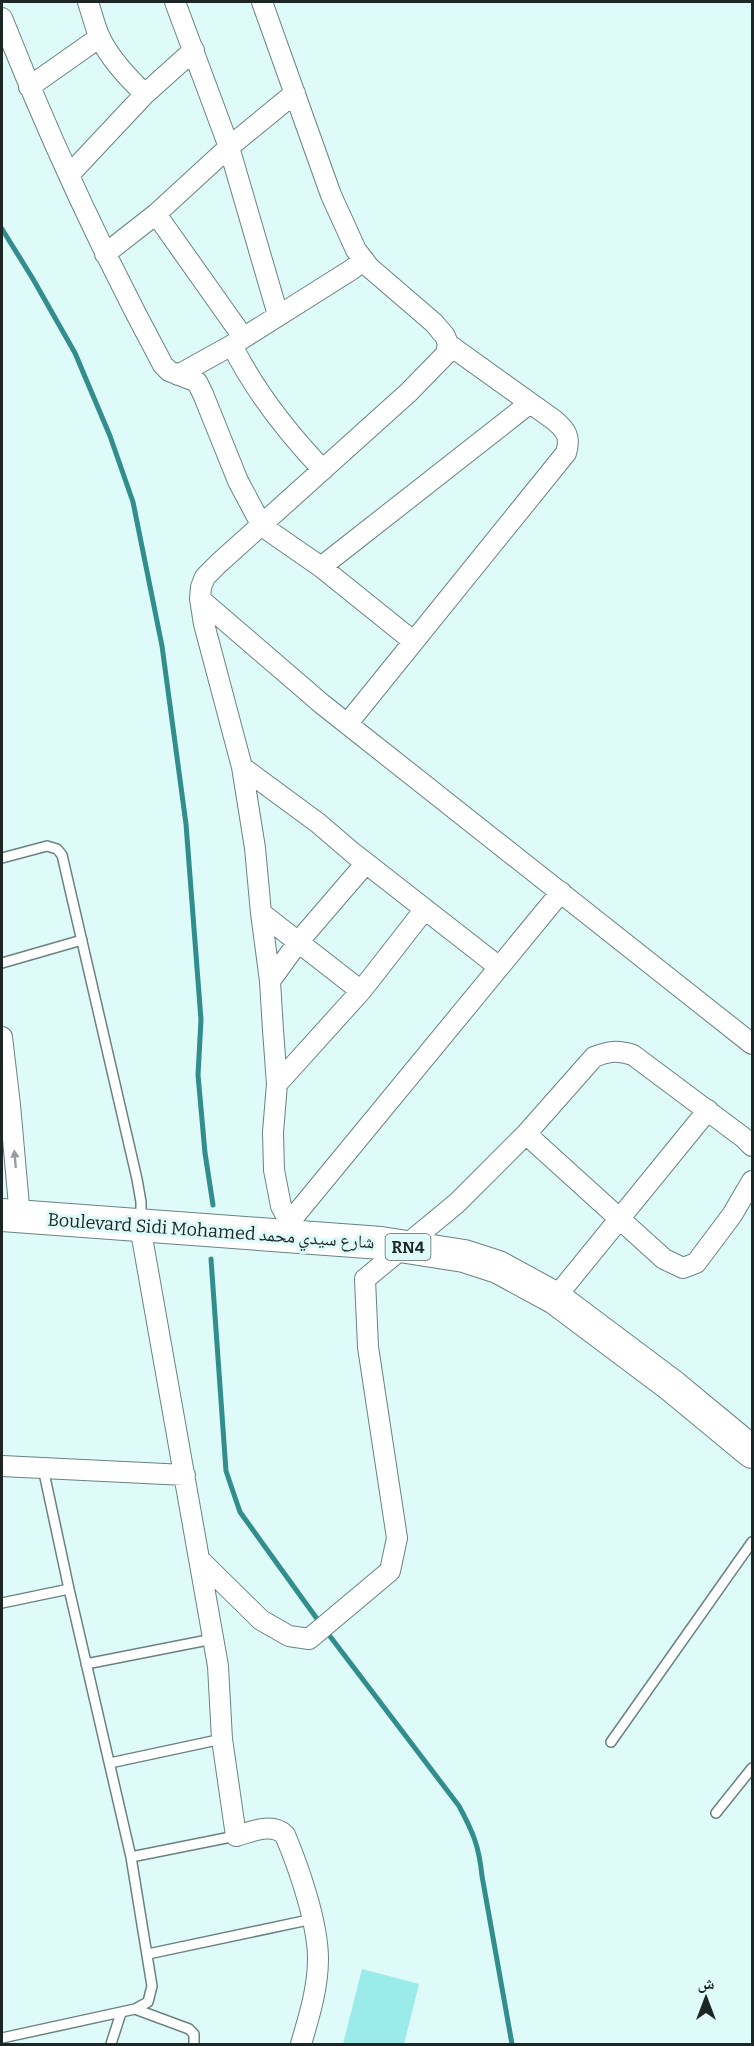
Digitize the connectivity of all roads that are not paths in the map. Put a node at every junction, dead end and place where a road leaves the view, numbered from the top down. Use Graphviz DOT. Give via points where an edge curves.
graph roads {
  1 [pos="88,2"];
  2 [pos="175,2"];
  3 [pos="262,2"];
  4 [pos="2,18"];
  5 [pos="100,37"];
  6 [pos="194,50"];
  7 [pos="29,87"];
  8 [pos="295,93"];
  9 [pos="145,94"];
  10 [pos="229,147"];
  11 [pos="69,175"];
  12 [pos="156,214"];
  13 [pos="105,254"];
  14 [pos="363,260"];
  15 [pos="278,315"];
  16 [pos="238,341"];
  17 [pos="448,344"];
  18 [pos="178,375"];
  19 [pos="530,403"];
  20 [pos="323,470"];
  21 [pos="262,526"];
  22 [pos="321,567"];
  23 [pos="200,599"];
  24 [pos="413,641"];
  25 [pos="348,723"];
  26 [pos="242,767"];
  27 [pos="2,858"];
  28 [pos="366,863"];
  29 [pos="561,892"];
  30 [pos="425,909"];
  31 [pos="261,913"];
  32 [pos="81,940"];
  33 [pos="299,941"];
  34 [pos="2,963"];
  35 [pos="499,967"];
  36 [pos="270,981"];
  37 [pos="361,991"];
  38 [pos="2,1037"];
  39 [pos="753,1044"];
  40 [pos="277,1084"];
  41 [pos="708,1110"];
  42 [pos="525,1134"];
  43 [pos="753,1146"];
  44 [pos="753,1181"];
  45 [pos="11,1216"];
  46 [pos="620,1219"];
  47 [pos="140,1226"];
  48 [pos="284,1229"];
  49 [pos="405,1247"];
  50 [pos="555,1298"];
  51 [pos="753,1452"];
  52 [pos="2,1466"];
  53 [pos="44,1468"];
  54 [pos="185,1475"];
  55 [pos="753,1542"];
  56 [pos="200,1560"];
  57 [pos="69,1589"];
  58 [pos="2,1603"];
  59 [pos="214,1639"];
  60 [pos="86,1664"];
  61 [pos="222,1740"];
  62 [pos="611,1742"];
  63 [pos="110,1763"];
  64 [pos="753,1768"];
  65 [pos="716,1813"];
  66 [pos="236,1836"];
  67 [pos="131,1857"];
  68 [pos="314,1918"];
  69 [pos="148,1954"];
  70 [pos="135,2009"];
  71 [pos="121,2013"];
  72 [pos="26,2034"];
  73 [pos="2,2038"];
  74 [pos="23,2044"];
  75 [pos="111,2044"];
  76 [pos="194,2044"];
  77 [pos="302,2044"];
  1 -- 5 [label="street"];
  2 -- 6 [label="street"];
  3 -- 8 [label="street"];
  4 -- 7 [label="street"];
  5 -- 7 [label="street"];
  5 -- 9 [label="street" via="117,65"];
  6 -- 9 [label="street"];
  6 -- 10 [label="street"];
  7 -- 11 [label="street"];
  8 -- 10 [label="street"];
  8 -- 14 [label="street" via="331,195"];
  9 -- 11 [label="street"];
  10 -- 12 [label="street"];
  10 -- 15 [label="street"];
  11 -- 13 [label="street"];
  12 -- 13 [label="street"];
  12 -- 16 [label="street"];
  13 -- 18 [label="street" via="163,365"];
  14 -- 15 [label="street"];
  14 -- 17 [label="street" via="434,323"];
  15 -- 16 [label="street"];
  16 -- 18 [label="street"];
  16 -- 20 [label="street" via="245,369 272,412"];
  17 -- 19 [label="street"];
  17 -- 20 [label="street" via="447,354"];
  18 -- 21 [label="street" via="197,382 204,394 238,481"];
  19 -- 22 [label="street"];
  19 -- 24 [label="street" via="565,429 569,444 566,453"];
  20 -- 21 [label="street"];
  21 -- 22 [label="street"];
  21 -- 23 [label="street" via="205,577"];
  22 -- 24 [label="street"];
  23 -- 25 [label="street"];
  23 -- 26 [label="street"];
  24 -- 25 [label="street"];
  25 -- 29 [label="street"];
  26 -- 28 [label="street"];
  26 -- 31 [label="street"];
  27 -- 32 [label="lane" via="47,846 57,849 67,871"];
  28 -- 30 [label="street"];
  28 -- 33 [label="street"];
  29 -- 35 [label="street"];
  29 -- 39 [label="street"];
  30 -- 35 [label="street"];
  30 -- 37 [label="street"];
  31 -- 33 [label="street"];
  31 -- 36 [label="street"];
  32 -- 34 [label="lane"];
  32 -- 47 [label="lane" via="137,1179"];
  33 -- 36 [label="street"];
  33 -- 37 [label="street"];
  35 -- 48 [label="street"];
  36 -- 40 [label="street"];
  37 -- 40 [label="street"];
  45 -- 38 [label="street, one-way" via="10,1105"];
  40 -- 48 [label="street" via="274,1170"];
  41 -- 42 [label="street" via="633,1055 618,1050 594,1058"];
  41 -- 43 [label="street"];
  41 -- 46 [label="street"];
  42 -- 46 [label="street"];
  42 -- 49 [label="street" via="457,1203"];
  44 -- 46 [label="street" via="732,1215 691,1266 683,1268 664,1259"];
  45 -- 47 [label="main road, Boulevard Sidi Mohamed شارع سيدي محمد / RN4"];
  46 -- 50 [label="street"];
  47 -- 48 [label="main road, Boulevard Sidi Mohamed شارع سيدي محمد / RN4"];
  47 -- 54 [label="street"];
  48 -- 49 [label="main road, Boulevard Sidi Mohamed شارع سيدي محمد / RN4"];
  49 -- 50 [label="main road, Boulevard Sidi Mohamed شارع سيدي محمد / RN4" via="464,1256 498,1267"];
  49 -- 56 [label="street" via="365,1279 368,1347 397,1538 390,1571 309,1639 289,1636 261,1620"];
  50 -- 51 [label="main road, Boulevard Sidi Mohamed شارع سيدي محمد / RN4"];
  52 -- 53 [label="street"];
  53 -- 54 [label="street"];
  53 -- 57 [label="lane"];
  54 -- 56 [label="street"];
  55 -- 62 [label="lane"];
  56 -- 59 [label="street"];
  57 -- 58 [label="lane"];
  57 -- 60 [label="lane"];
  59 -- 60 [label="lane"];
  59 -- 61 [label="street"];
  60 -- 63 [label="lane"];
  61 -- 63 [label="lane"];
  61 -- 66 [label="street"];
  63 -- 67 [label="lane"];
  64 -- 65 [label="lane"];
  66 -- 67 [label="lane"];
  66 -- 68 [label="street" via="270,1828 285,1835"];
  67 -- 69 [label="lane"];
  68 -- 69 [label="lane"];
  68 -- 77 [label="street" via="317,1977"];
  69 -- 70 [label="lane" via="150,1996 148,2002"];
  70 -- 71 [label="lane"];
  70 -- 76 [label="lane" via="189,2029 194,2034"];
  71 -- 72 [label="lane"];
  71 -- 75 [label="lane"];
  72 -- 73 [label="lane"];
  72 -- 74 [label="lane"];
}
